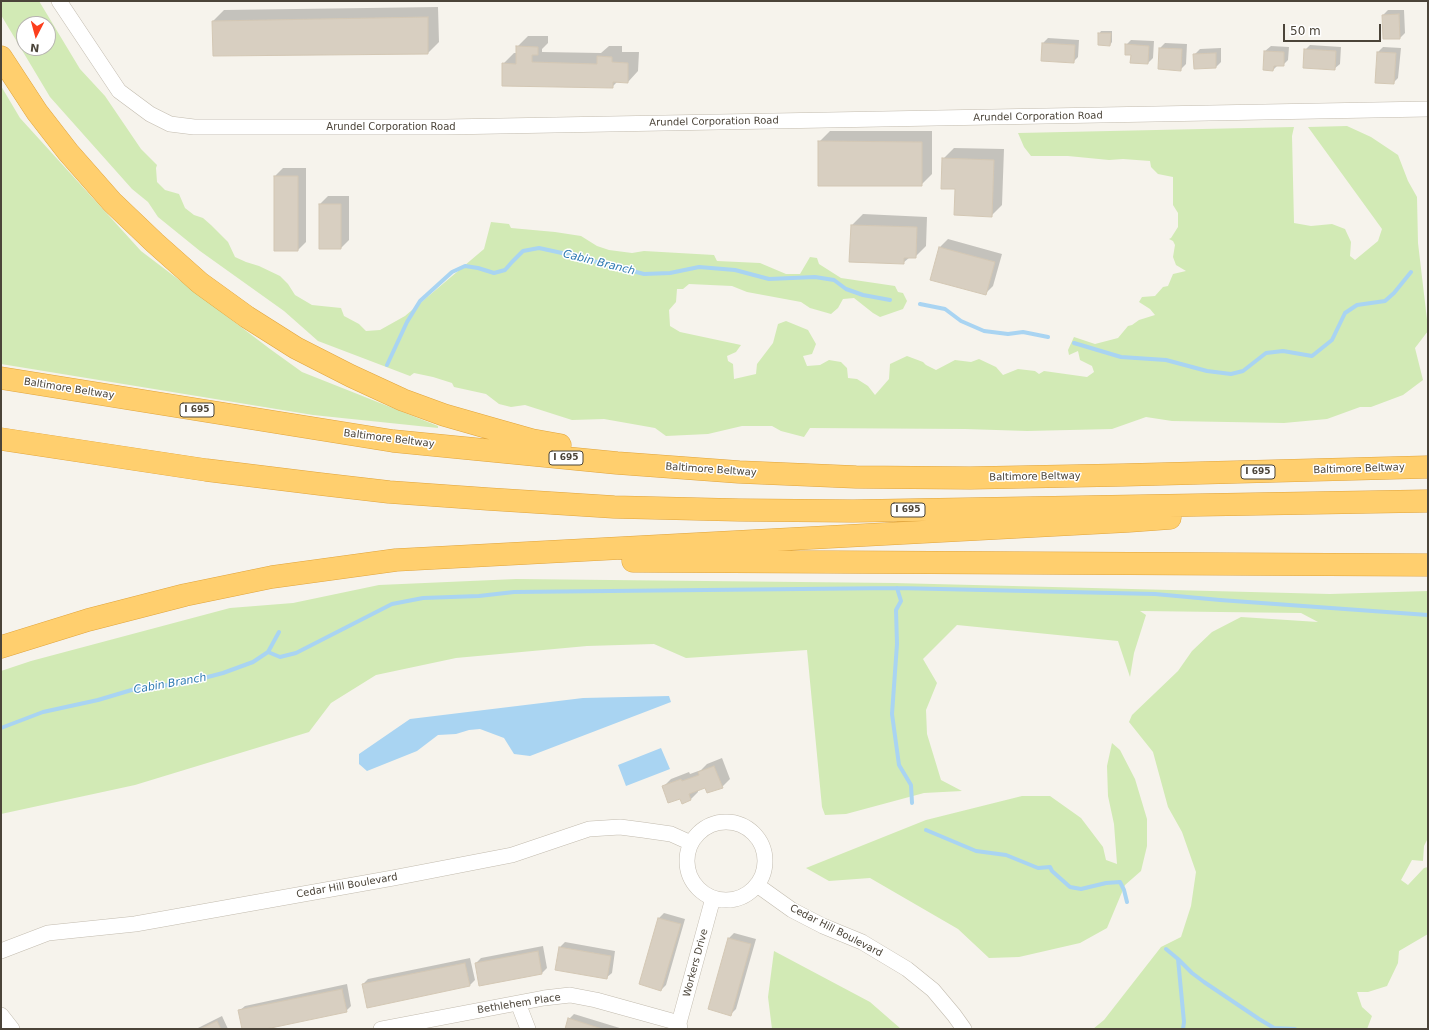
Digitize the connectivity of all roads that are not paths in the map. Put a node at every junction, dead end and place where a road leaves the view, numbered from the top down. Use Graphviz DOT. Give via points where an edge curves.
graph roads {
  1 [pos="59,1"];
  2 [pos="1,57"];
  3 [pos="1428,109"];
  4 [pos="1,378"];
  5 [pos="1,439"];
  6 [pos="1428,467"];
  7 [pos="739,472"];
  8 [pos="1428,501"];
  9 [pos="1365,502"];
  10 [pos="396,560"];
  11 [pos="1428,565"];
  12 [pos="1,647"];
  13 [pos="691,843"];
  14 [pos="757,885"];
  15 [pos="713,898"];
  16 [pos="1,951"];
  17 [pos="518,1002"];
  18 [pos="1,1015"];
  19 [pos="679,1026"];
  20 [pos="12,1029"];
  21 [pos="381,1029"];
  22 [pos="528,1029"];
  23 [pos="964,1029"];
  1 -- 3 [label="street, Arundel Corporation Road" via="119,91 150,114 170,124 194,127 446,127"];
  2 -- 7 [label="highway" via="37,112 112,202 200,283 296,348 403,400 492,430 574,448"];
  4 -- 7 [label="highway, Baltimore Beltway / I 695" via="393,441 617,464"];
  5 -- 9 [label="highway, I 695" via="206,470 389,492 614,507 853,510"];
  6 -- 7 [label="highway, Baltimore Beltway / I 695" via="970,478"];
  8 -- 9 [label="highway, I 695"];
  9 -- 10 [label="highway" via="1129,521"];
  10 -- 11 [label="highway"];
  10 -- 12 [label="highway" via="272,577 184,595 88,620"];
  13 -- 14 [label="street" via="700,831 711,824 723,821 736,822 747,827 757,835 766,857 765,870"];
  13 -- 15 [label="street" via="687,864 690,876 697,887"];
  13 -- 16 [label="street, Cedar Hill Boulevard" via="671,834 644,830 620,827 589,829 512,855 135,924 48,933"];
  14 -- 15 [label="street" via="753,891 742,897 730,900"];
  14 -- 23 [label="street, Cedar Hill Boulevard" via="792,910 862,942 907,969 933,990"];
  15 -- 19 [label="street, Workers Drive"];
  17 -- 19 [label="street, Bethlehem Place" via="570,995 596,1000"];
  17 -- 21 [label="street, Bethlehem Place"];
  17 -- 22 [label="street"];
  18 -- 20 [label="street"];
}
